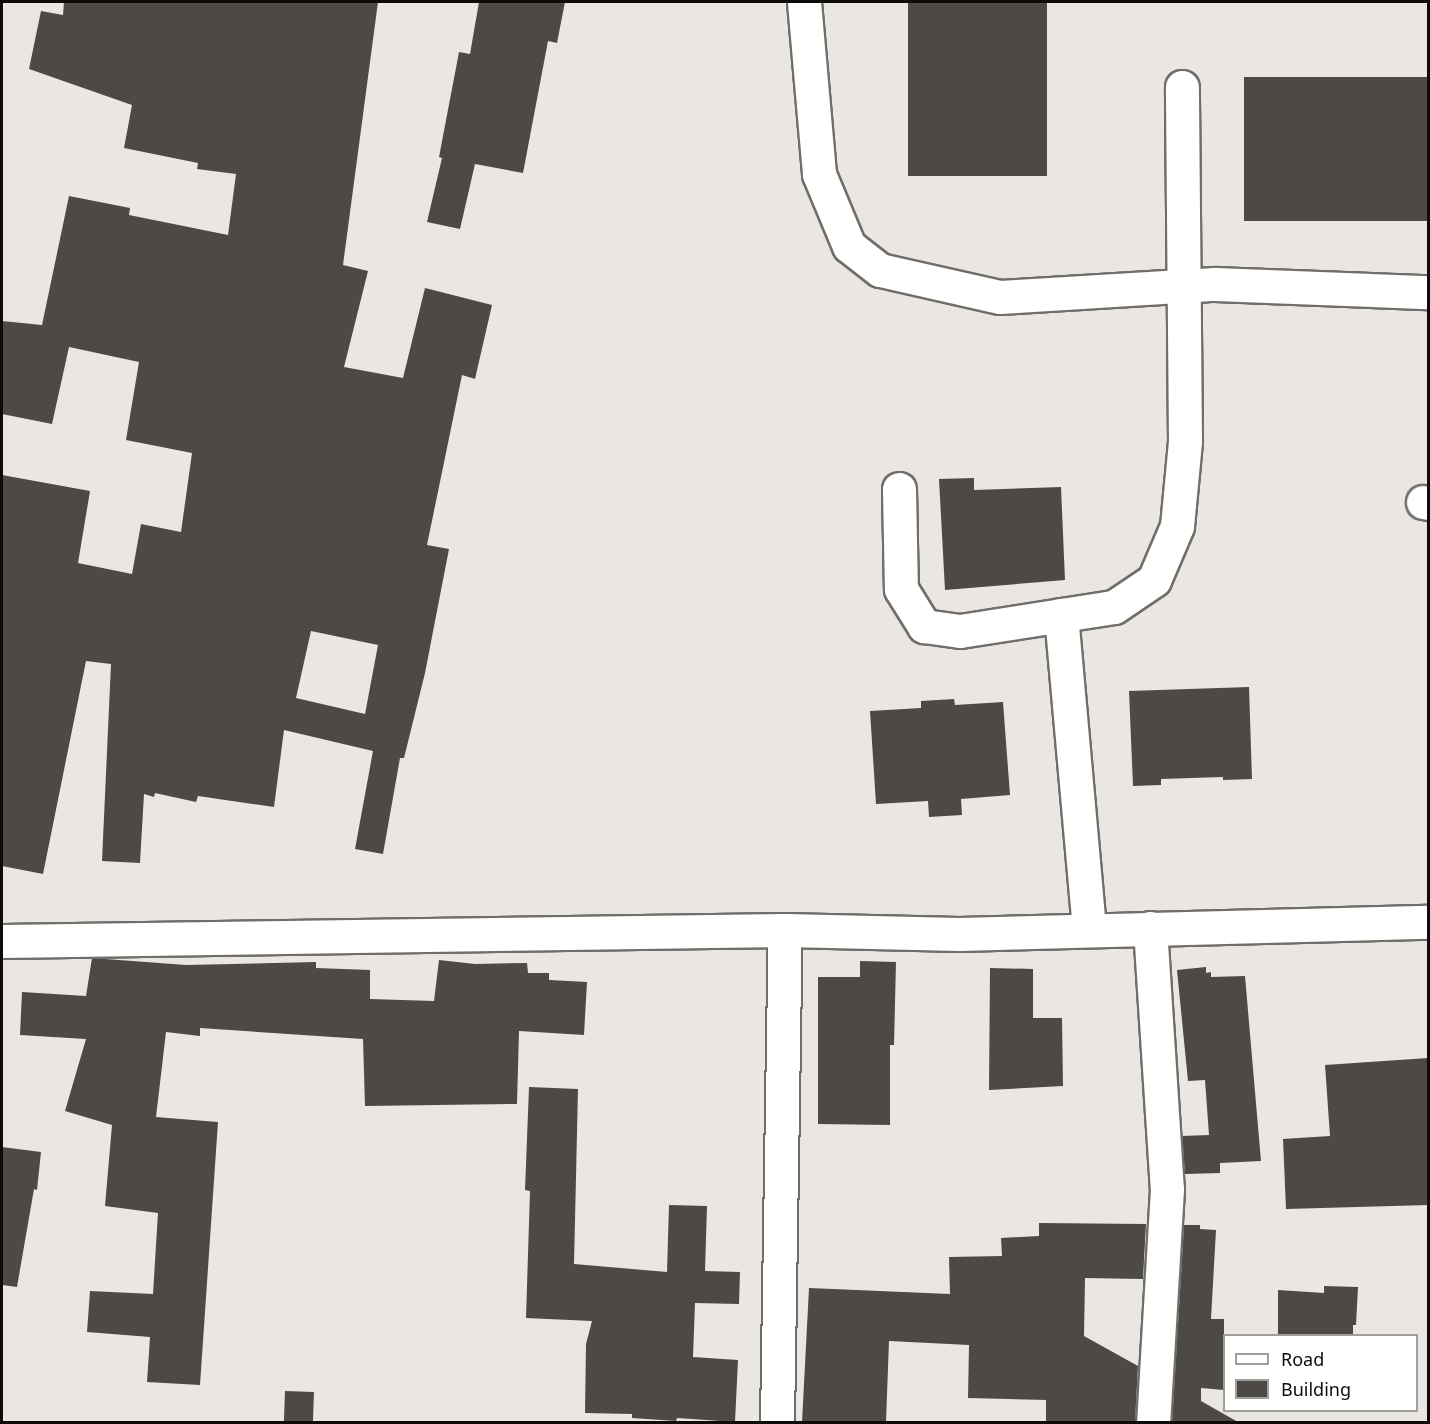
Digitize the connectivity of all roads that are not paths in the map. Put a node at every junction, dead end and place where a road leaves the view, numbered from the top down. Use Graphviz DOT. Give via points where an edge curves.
graph roads {
  1 [pos="804,2"];
  2 [pos="1182,87"];
  3 [pos="1184,286"];
  4 [pos="1428,292"];
  5 [pos="899,489"];
  6 [pos="1061,615"];
  7 [pos="1428,922"];
  8 [pos="1150,928"];
  9 [pos="1089,929"];
  10 [pos="785,930"];
  11 [pos="2,941"];
  12 [pos="777,1422"];
  13 [pos="1153,1422"];
  1 -- 3 [label="street" via="819,174 849,246 880,270 1000,297"];
  2 -- 3 [label="street"];
  3 -- 4 [label="street"];
  3 -- 6 [label="street" via="1185,441 1177,526 1154,580 1114,607"];
  5 -- 6 [label="street" via="901,589 924,626 960,631"];
  6 -- 9 [label="street"];
  7 -- 8 [label="street"];
  8 -- 9 [label="street"];
  8 -- 13 [label="street" via="1167,1189"];
  9 -- 10 [label="street" via="959,934"];
  10 -- 11 [label="street"];
  10 -- 12 [label="street"];
}
